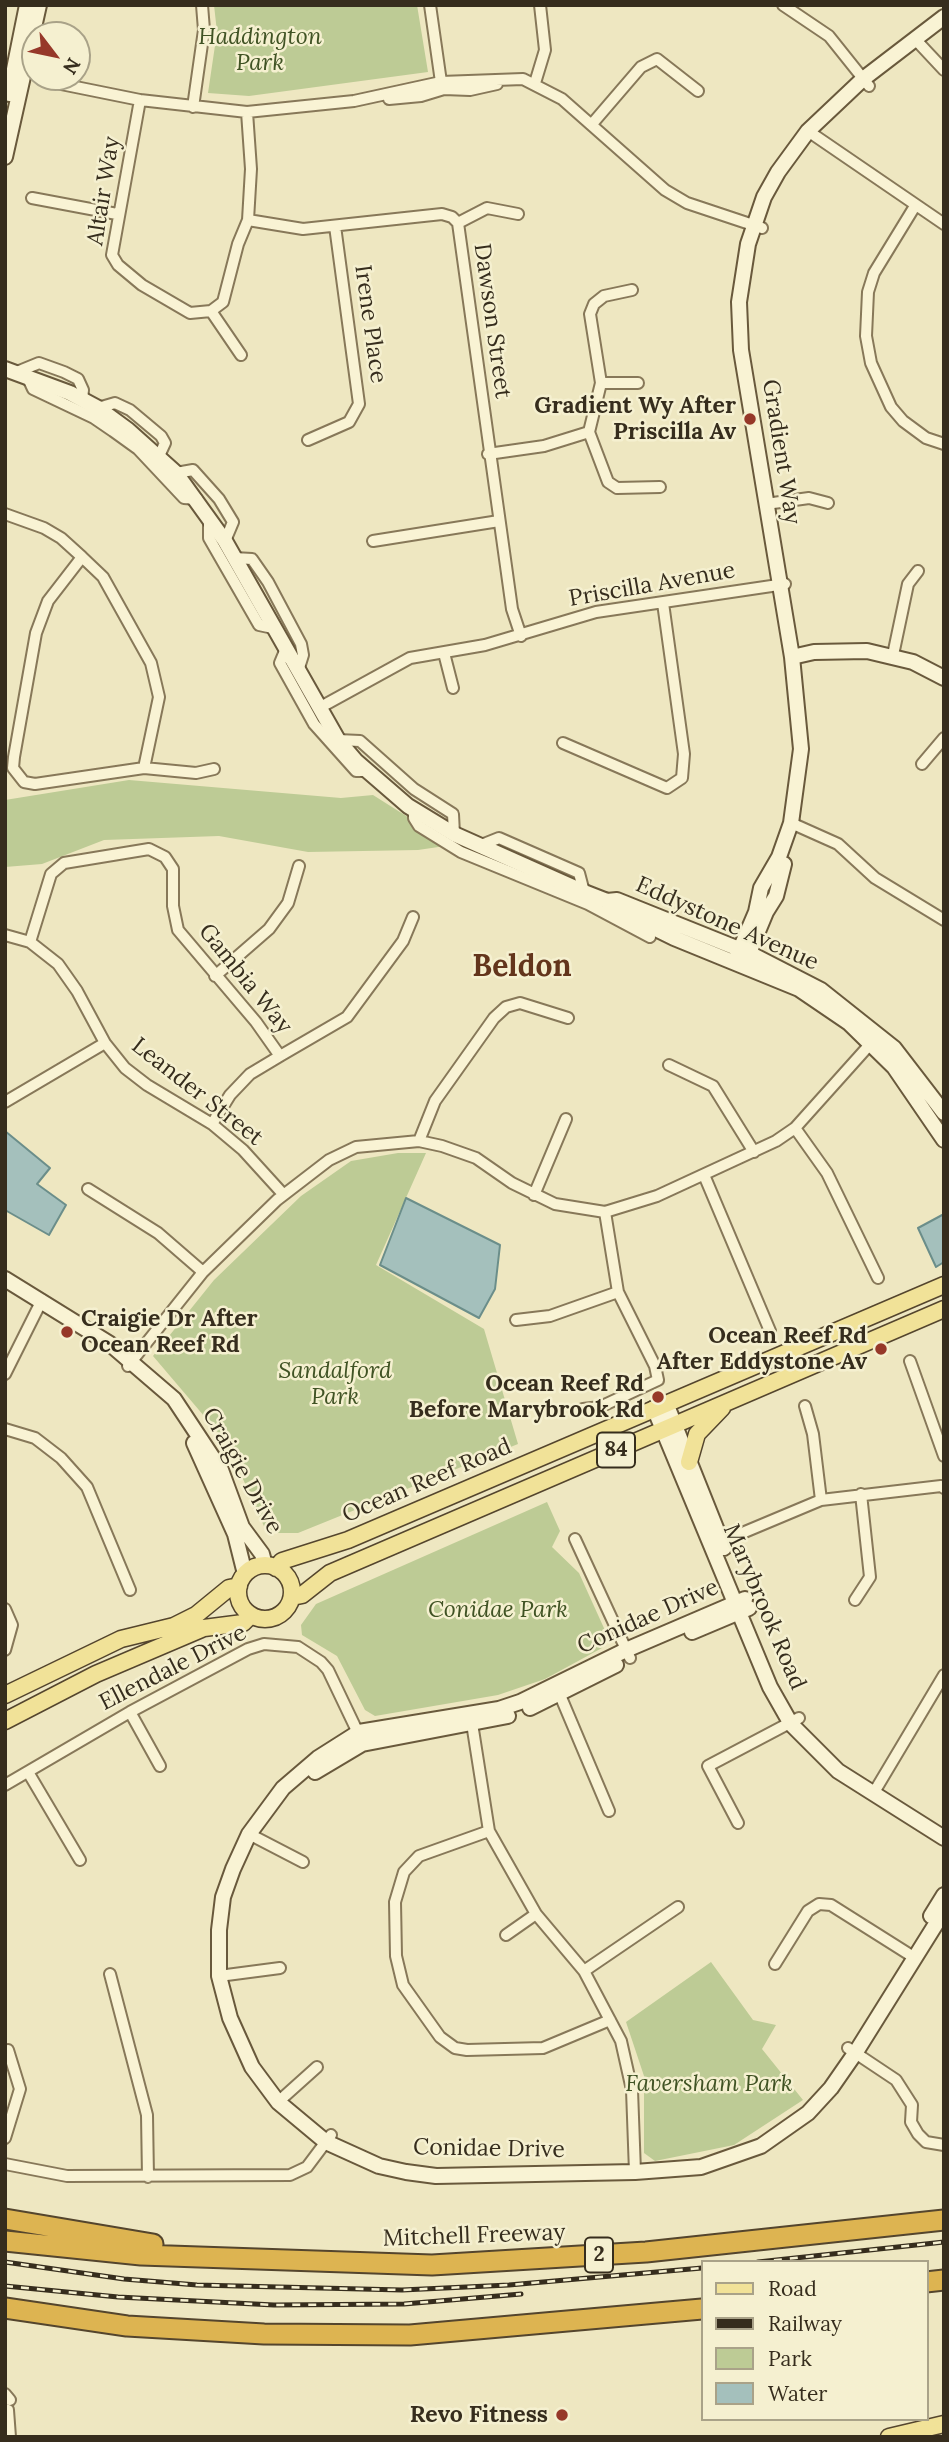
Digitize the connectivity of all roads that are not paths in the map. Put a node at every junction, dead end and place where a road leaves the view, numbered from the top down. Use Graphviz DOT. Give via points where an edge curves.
graph roads {
  1 [pos="202,5"];
  2 [pos="430,5"];
  3 [pos="540,5"];
  4 [pos="783,5"];
  5 [pos="944,18"];
  6 [pos="944,28"];
  7 [pos="918,42"];
  8 [pos="944,70"];
  9 [pos="21,82"];
  10 [pos="441,82"];
  11 [pos="866,82"];
  12 [pos="540,85"];
  13 [pos="21,89"];
  14 [pos="91,90"];
  15 [pos="698,91"];
  16 [pos="141,100"];
  17 [pos="354,101"];
  18 [pos="193,107"];
  19 [pos="247,112"];
  20 [pos="5,116"];
  21 [pos="592,124"];
  22 [pos="811,133"];
  23 [pos="5,157"];
  24 [pos="32,198"];
  25 [pos="915,206"];
  26 [pos="117,214"];
  27 [pos="518,214"];
  28 [pos="248,220"];
  29 [pos="458,223"];
  30 [pos="944,224"];
  31 [pos="335,226"];
  32 [pos="758,226"];
  33 [pos="632,290"];
  34 [pos="211,311"];
  35 [pos="242,355"];
  36 [pos="16,372"];
  37 [pos="601,383"];
  38 [pos="638,383"];
  39 [pos="589,432"];
  40 [pos="308,440"];
  41 [pos="944,444"];
  42 [pos="488,454"];
  43 [pos="176,473"];
  44 [pos="660,486"];
  45 [pos="197,499"];
  46 [pos="770,503"];
  47 [pos="828,503"];
  48 [pos="5,514"];
  49 [pos="209,517"];
  50 [pos="499,522"];
  51 [pos="225,541"];
  52 [pos="373,541"];
  53 [pos="82,556"];
  54 [pos="234,558"];
  55 [pos="918,570"];
  56 [pos="783,584"];
  57 [pos="663,603"];
  58 [pos="273,628"];
  59 [pos="521,636"];
  60 [pos="285,650"];
  61 [pos="444,653"];
  62 [pos="892,655"];
  63 [pos="796,656"];
  64 [pos="298,671"];
  65 [pos="944,678"];
  66 [pos="453,688"];
  67 [pos="319,708"];
  68 [pos="944,737"];
  69 [pos="338,740"];
  70 [pos="563,743"];
  71 [pos="922,764"];
  72 [pos="144,768"];
  73 [pos="214,769"];
  74 [pos="368,771"];
  75 [pos="414,810"];
  76 [pos="795,824"];
  77 [pos="454,834"];
  78 [pos="479,846"];
  79 [pos="299,866"];
  80 [pos="554,884"];
  81 [pos="584,892"];
  82 [pos="413,917"];
  83 [pos="944,920"];
  84 [pos="5,935"];
  85 [pos="650,937"];
  86 [pos="30,942"];
  87 [pos="742,957"];
  88 [pos="215,976"];
  89 [pos="568,1018"];
  90 [pos="875,1039"];
  91 [pos="105,1044"];
  92 [pos="280,1056"];
  93 [pos="669,1065"];
  94 [pos="5,1102"];
  95 [pos="944,1113"];
  96 [pos="566,1119"];
  97 [pos="212,1124"];
  98 [pos="795,1128"];
  99 [pos="944,1140"];
  100 [pos="419,1141"];
  101 [pos="754,1152"];
  102 [pos="704,1175"];
  103 [pos="88,1189"];
  104 [pos="283,1194"];
  105 [pos="534,1195"];
  106 [pos="605,1212"];
  107 [pos="203,1272"];
  108 [pos="944,1277"];
  109 [pos="878,1278"];
  110 [pos="5,1279"];
  111 [pos="944,1285"];
  112 [pos="5,1289"];
  113 [pos="618,1292"];
  114 [pos="40,1304"];
  115 [pos="944,1309"];
  116 [pos="887,1310"];
  117 [pos="516,1320"];
  118 [pos="771,1331"];
  119 [pos="910,1362"];
  120 [pos="130,1363"];
  121 [pos="5,1374"];
  122 [pos="728,1401"];
  123 [pos="660,1406"];
  124 [pos="805,1406"];
  125 [pos="583,1409"];
  126 [pos="668,1427"];
  127 [pos="5,1429"];
  128 [pos="944,1456"];
  129 [pos="689,1462"];
  130 [pos="943,1484"];
  131 [pos="861,1494"];
  132 [pos="821,1500"];
  133 [pos="575,1539"];
  134 [pos="718,1543"];
  135 [pos="271,1566"];
  136 [pos="242,1580"];
  137 [pos="130,1590"];
  138 [pos="292,1597"];
  139 [pos="855,1600"];
  140 [pos="743,1605"];
  141 [pos="5,1609"];
  142 [pos="251,1615"];
  143 [pos="5,1650"];
  144 [pos="628,1654"];
  145 [pos="944,1675"];
  146 [pos="558,1690"];
  147 [pos="5,1695"];
  148 [pos="130,1712"];
  149 [pos="471,1719"];
  150 [pos="5,1721"];
  151 [pos="795,1721"];
  152 [pos="360,1738"];
  153 [pos="160,1766"];
  154 [pos="28,1772"];
  155 [pos="5,1785"];
  156 [pos="875,1790"];
  157 [pos="609,1811"];
  158 [pos="738,1823"];
  159 [pos="944,1828"];
  160 [pos="489,1831"];
  161 [pos="253,1836"];
  162 [pos="944,1838"];
  163 [pos="80,1860"];
  164 [pos="303,1862"];
  165 [pos="944,1895"];
  166 [pos="678,1907"];
  167 [pos="944,1911"];
  168 [pos="536,1914"];
  169 [pos="506,1935"];
  170 [pos="911,1955"];
  171 [pos="775,1964"];
  172 [pos="280,1968"];
  173 [pos="584,1971"];
  174 [pos="110,1974"];
  175 [pos="224,1976"];
  176 [pos="610,2020"];
  177 [pos="8,2050"];
  178 [pos="852,2050"];
  179 [pos="317,2067"];
  180 [pos="282,2099"];
  181 [pos="5,2138"];
  182 [pos="329,2139"];
  183 [pos="944,2145"];
  184 [pos="5,2165"];
  185 [pos="635,2169"];
  186 [pos="148,2177"];
  187 [pos="5,2219"];
  188 [pos="944,2220"];
  189 [pos="5,2241"];
  190 [pos="251,2261"];
  191 [pos="5,2308"];
  192 [pos="701,2309"];
  193 [pos="5,2321"];
  194 [pos="127,2326"];
  195 [pos="7,2403"];
  196 [pos="944,2424"];
  197 [pos="10,2437"];
  198 [pos="889,2437"];
  1 -- 18 [label="street" via="204,30"];
  2 -- 10 [label="street"];
  3 -- 12 [label="street" via="545,50"];
  4 -- 11 [label="street" via="829,36"];
  5 -- 7 [label="street, Gradient Way"];
  6 -- 7 [label="street, Gradient Way"];
  7 -- 8 [label="street"];
  7 -- 11 [label="street, Gradient Way"];
  9 -- 20 [label="street"];
  10 -- 12 [label="street" via="511,79"];
  10 -- 17 [label="street"];
  11 -- 22 [label="street, Gradient Way"];
  12 -- 17 [label="street" via="513,83"];
  12 -- 21 [label="street"];
  13 -- 23 [label="street"];
  14 -- 16 [label="street"];
  15 -- 21 [label="street" via="657,59 641,67"];
  16 -- 18 [label="street"];
  16 -- 26 [label="street, Altair Way"];
  17 -- 19 [label="street"];
  18 -- 19 [label="street"];
  19 -- 28 [label="street"];
  21 -- 32 [label="street" via="664,190 687,203"];
  22 -- 25 [label="street"];
  22 -- 32 [label="street, Gradient Way"];
  24 -- 26 [label="street"];
  25 -- 30 [label="street"];
  25 -- 41 [label="street" via="874,272 867,292 866,336 871,363 891,407 926,438"];
  26 -- 34 [label="street, Altair Way" via="112,255 118,265 190,313"];
  27 -- 29 [label="street" via="487,208"];
  28 -- 31 [label="street, Dawson Street" via="303,229"];
  28 -- 34 [label="street" via="223,302"];
  29 -- 31 [label="street, Dawson Street" via="442,214"];
  29 -- 42 [label="street, Dawson Street"];
  31 -- 40 [label="street, Irene Place" via="359,404 349,422"];
  32 -- 46 [label="street, Gradient Way" via="747,323"];
  33 -- 37 [label="street" via="604,296 590,314"];
  34 -- 35 [label="street"];
  36 -- 43 [label="street, Eddystone Avenue" via="98,408"];
  36 -- 45 [label="street, Eddystone Avenue" via="33,389 113,430 138,449 184,498"];
  37 -- 38 [label="street"];
  37 -- 39 [label="street"];
  39 -- 42 [label="street" via="544,446"];
  39 -- 44 [label="street" via="608,482 617,488"];
  42 -- 50 [label="street, Dawson Street"];
  43 -- 45 [label="street, Eddystone Avenue"];
  43 -- 51 [label="street, Eddystone Avenue" via="193,470 219,499 233,522"];
  45 -- 49 [label="street, Eddystone Avenue"];
  46 -- 47 [label="street" via="809,498"];
  46 -- 56 [label="street, Gradient Way"];
  48 -- 53 [label="street" via="44,528"];
  49 -- 51 [label="street, Eddystone Avenue"];
  49 -- 58 [label="street, Eddystone Avenue" via="209,538 259,625"];
  50 -- 52 [label="street"];
  50 -- 59 [label="street, Dawson Street" via="512,610"];
  51 -- 54 [label="street, Eddystone Avenue"];
  53 -- 72 [label="street" via="122,605 152,663 159,697"];
  53 -- 72 [label="street" via="48,601 36,633 13,768 24,782 35,784"];
  54 -- 58 [label="street, Eddystone Avenue"];
  54 -- 64 [label="street, Eddystone Avenue" via="252,559 268,582 301,645"];
  55 -- 62 [label="street" via="908,584"];
  56 -- 57 [label="street, Priscilla Avenue"];
  56 -- 63 [label="street, Gradient Way"];
  57 -- 59 [label="street, Priscilla Avenue" via="596,612"];
  57 -- 70 [label="street" via="684,754 682,778 667,788"];
  58 -- 60 [label="street, Eddystone Avenue"];
  59 -- 61 [label="street, Priscilla Avenue"];
  60 -- 64 [label="street, Eddystone Avenue"];
  60 -- 74 [label="street, Eddystone Avenue" via="280,663 314,724 356,771"];
  61 -- 66 [label="street"];
  61 -- 67 [label="street, Priscilla Avenue" via="410,658"];
  62 -- 63 [label="street" via="846,650"];
  62 -- 65 [label="street"];
  63 -- 76 [label="street, Gradient Way" via="809,746"];
  64 -- 67 [label="street, Eddystone Avenue"];
  67 -- 69 [label="street, Eddystone Avenue"];
  68 -- 71 [label="street"];
  69 -- 74 [label="street, Eddystone Avenue"];
  69 -- 77 [label="street" via="360,741 414,789 453,814"];
  72 -- 73 [label="street" via="196,773"];
  74 -- 75 [label="street, Eddystone Avenue"];
  75 -- 77 [label="street, Eddystone Avenue"];
  75 -- 80 [label="street, Eddystone Avenue" via="419,826 461,852"];
  76 -- 83 [label="street" via="838,844 875,878"];
  76 -- 87 [label="street, Gradient Way" via="776,896"];
  77 -- 78 [label="street, Eddystone Avenue"];
  78 -- 80 [label="street, Eddystone Avenue"];
  78 -- 81 [label="street" via="499,838 579,873"];
  79 -- 88 [label="street" via="288,903 269,929"];
  80 -- 81 [label="street, Eddystone Avenue"];
  80 -- 85 [label="street, Eddystone Avenue"];
  81 -- 87 [label="street, Eddystone Avenue" via="674,938"];
  82 -- 92 [label="street" via="403,942 347,1017"];
  84 -- 86 [label="street, Leander Street"];
  86 -- 88 [label="street, Gambia Way" via="51,874 64,863 149,849 165,857 173,869 178,930"];
  86 -- 91 [label="street, Leander Street" via="58,964"];
  87 -- 90 [label="street, Eddystone Avenue" via="821,990"];
  88 -- 92 [label="street, Gambia Way"];
  89 -- 100 [label="street" via="520,1003 506,1007 435,1101"];
  90 -- 95 [label="street, Eddystone Avenue" via="904,1058"];
  90 -- 98 [label="street"];
  90 -- 99 [label="street, Eddystone Avenue"];
  91 -- 94 [label="street"];
  91 -- 97 [label="street, Leander Street" via="147,1085"];
  92 -- 97 [label="street, Gambia Way" via="250,1074"];
  93 -- 101 [label="street" via="713,1086"];
  96 -- 105 [label="street"];
  97 -- 104 [label="street, Leander Street"];
  98 -- 101 [label="street"];
  98 -- 109 [label="street" via="823,1166"];
  100 -- 104 [label="street" via="356,1147 329,1160"];
  100 -- 105 [label="street" via="476,1158"];
  101 -- 102 [label="street"];
  102 -- 106 [label="street"];
  102 -- 118 [label="street"];
  103 -- 107 [label="street" via="158,1233"];
  104 -- 107 [label="street"];
  105 -- 106 [label="street" via="573,1208"];
  106 -- 113 [label="street"];
  107 -- 120 [label="street"];
  108 -- 116 [label="main road"];
  110 -- 114 [label="street, Craigie Drive"];
  111 -- 116 [label="main road, Ocean Reef Road / 84"];
  112 -- 114 [label="street, Craigie Drive"];
  113 -- 117 [label="street" via="550,1316"];
  113 -- 125 [label="street" via="658,1380 600,1407"];
  114 -- 120 [label="street, Craigie Drive"];
  114 -- 121 [label="street"];
  115 -- 122 [label="main road, Ocean Reef Road / 84"];
  116 -- 123 [label="main road, Ocean Reef Road / 84"];
  119 -- 128 [label="street"];
  120 -- 135 [label="street, Craigie Drive" via="174,1399 193,1426 221,1470 242,1527"];
  120 -- 136 [label="street, Craigie Drive" via="191,1437 225,1507"];
  122 -- 126 [label="main road, Ocean Reef Road / 84"];
  122 -- 129 [label="main road" via="697,1434"];
  123 -- 126 [label="street, Marybrook Road"];
  123 -- 135 [label="main road, Ocean Reef Road / 84" via="348,1541"];
  124 -- 132 [label="street"];
  126 -- 129 [label="street, Marybrook Road"];
  126 -- 134 [label="street, Marybrook Road"];
  126 -- 138 [label="main road, Ocean Reef Road / 84" via="330,1573 302,1595"];
  127 -- 137 [label="street" via="35,1438 87,1487"];
  129 -- 134 [label="street, Marybrook Road"];
  130 -- 131 [label="street"];
  131 -- 132 [label="street"];
  131 -- 139 [label="street" via="870,1577"];
  132 -- 134 [label="street"];
  133 -- 144 [label="street"];
  134 -- 140 [label="street, Marybrook Road"];
  135 -- 136 [label="main road, 84"];
  135 -- 138 [label="main road" via="289,1580"];
  136 -- 142 [label="main road" via="240,1602"];
  136 -- 147 [label="main road, 84" via="174,1626 121,1639"];
  138 -- 142 [label="main road, 84" via="276,1616"];
  140 -- 144 [label="street, Conidae Drive"];
  140 -- 151 [label="street, Marybrook Road" via="770,1687"];
  141 -- 143 [label="street" via="12,1625"];
  142 -- 150 [label="main road, 84" via="243,1623 204,1628 96,1674"];
  144 -- 146 [label="street, Conidae Drive"];
  145 -- 156 [label="street"];
  146 -- 149 [label="street, Conidae Drive"];
  146 -- 157 [label="street"];
  148 -- 152 [label="street, Ellendale Drive" via="248,1649 274,1644 298,1647 321,1662"];
  148 -- 153 [label="street"];
  148 -- 154 [label="street, Ellendale Drive"];
  149 -- 152 [label="street, Conidae Drive"];
  149 -- 160 [label="street"];
  151 -- 156 [label="street, Marybrook Road" via="838,1771"];
  151 -- 158 [label="street" via="708,1766"];
  152 -- 161 [label="street, Conidae Drive" via="318,1758 283,1788"];
  154 -- 155 [label="street, Ellendale Drive"];
  154 -- 163 [label="street"];
  156 -- 159 [label="street, Marybrook Road"];
  156 -- 162 [label="street, Marybrook Road"];
  160 -- 168 [label="street"];
  160 -- 176 [label="street" via="419,1856 404,1872 395,1902 396,1956 403,1985 440,2037 455,2048 543,2048"];
  161 -- 164 [label="street"];
  161 -- 175 [label="street, Conidae Drive" via="223,1898 219,1930"];
  165 -- 170 [label="street, Conidae Drive"];
  166 -- 173 [label="street"];
  167 -- 170 [label="street, Conidae Drive"];
  168 -- 169 [label="street"];
  168 -- 173 [label="street"];
  170 -- 171 [label="street" via="831,1905 820,1904 808,1910"];
  170 -- 178 [label="street, Conidae Drive"];
  172 -- 175 [label="street"];
  173 -- 176 [label="street"];
  174 -- 186 [label="street" via="147,2115"];
  175 -- 180 [label="street, Conidae Drive" via="239,2042 252,2067"];
  176 -- 185 [label="street" via="621,2041 632,2090"];
  177 -- 181 [label="street" via="20,2089"];
  178 -- 183 [label="street" via="903,2088 918,2134 926,2142"];
  178 -- 185 [label="street, Conidae Drive" via="831,2088 808,2113 761,2146 701,2167"];
  179 -- 180 [label="street"];
  180 -- 182 [label="street, Conidae Drive"];
  182 -- 185 [label="street, Conidae Drive" via="379,2166 436,2176"];
  182 -- 186 [label="street" via="307,2167 290,2175"];
  184 -- 186 [label="street" via="67,2176"];
  187 -- 190 [label="highway"];
  188 -- 190 [label="highway, Mitchell Freeway / 2" via="646,2252 432,2265"];
  189 -- 190 [label="highway, Mitchell Freeway / 2"];
  191 -- 194 [label="highway"];
  192 -- 194 [label="highway" via="410,2335 264,2334"];
  193 -- 194 [label="highway"];
  195 -- 197 [label="street"];
  196 -- 198 [label="main road"];
}
